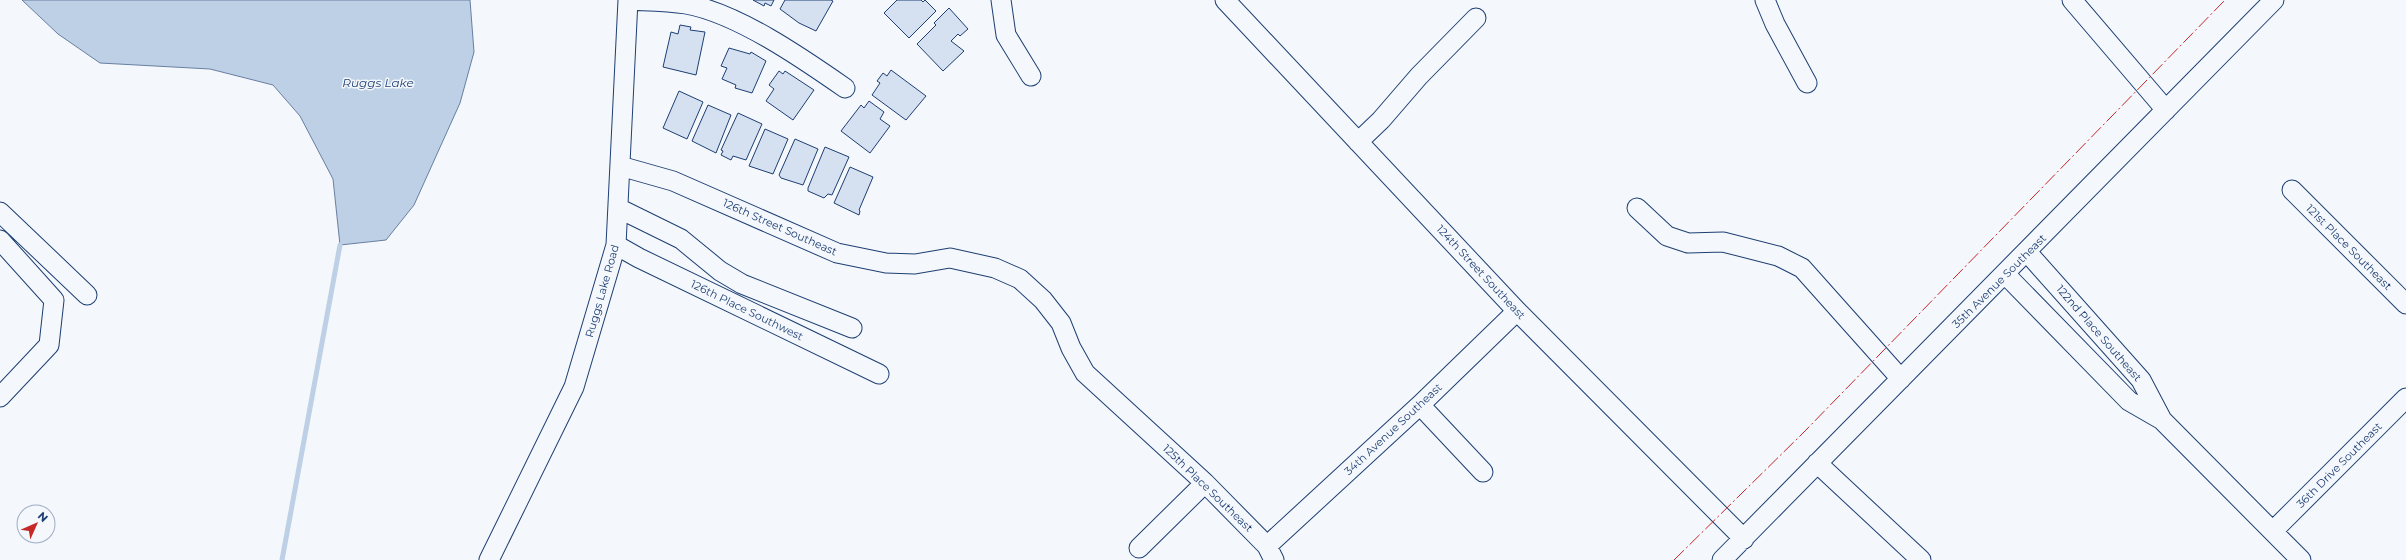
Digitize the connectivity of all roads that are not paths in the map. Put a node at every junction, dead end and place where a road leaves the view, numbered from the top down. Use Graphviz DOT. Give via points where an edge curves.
graph roads {
  1 [pos="628,0"];
  2 [pos="1001,0"];
  3 [pos="1765,0"];
  4 [pos="2072,0"];
  5 [pos="2274,0"];
  6 [pos="1228,1"];
  7 [pos="1476,18"];
  8 [pos="1032,76"];
  9 [pos="1807,83"];
  10 [pos="845,88"];
  11 [pos="2166,110"];
  12 [pos="1358,142"];
  13 [pos="620,166"];
  14 [pos="2292,190"];
  15 [pos="618,208"];
  16 [pos="1637,208"];
  17 [pos="0,212"];
  18 [pos="0,240"];
  19 [pos="616,245"];
  20 [pos="2027,252"];
  21 [pos="2006,275"];
  22 [pos="86,295"];
  23 [pos="2406,304"];
  24 [pos="1517,310"];
  25 [pos="852,328"];
  26 [pos="879,374"];
  27 [pos="1901,379"];
  28 [pos="0,397"];
  29 [pos="2406,398"];
  30 [pos="1420,405"];
  31 [pos="1137,420"];
  32 [pos="2162,420"];
  33 [pos="1818,463"];
  34 [pos="1483,472"];
  35 [pos="1205,483"];
  36 [pos="2273,531"];
  37 [pos="1744,539"];
  38 [pos="1139,548"];
  39 [pos="1267,554"];
  40 [pos="489,560"];
  41 [pos="1722,560"];
  42 [pos="1921,560"];
  43 [pos="2301,560"];
  1 -- 10 [label="street" via="686,4 719,14 795,53"];
  1 -- 13 [label="street, Ruggs Lake Road"];
  2 -- 8 [label="street" via="1006,35"];
  3 -- 9 [label="street"];
  4 -- 11 [label="street"];
  5 -- 11 [label="street, 35th Avenue Southeast"];
  6 -- 12 [label="street, 124th Street Southeast"];
  7 -- 12 [label="street"];
  11 -- 20 [label="street, 35th Avenue Southeast"];
  12 -- 24 [label="street, 124th Street Southeast"];
  13 -- 15 [label="street, Ruggs Lake Road"];
  13 -- 31 [label="street, 126th Street Southeast" via="673,181 837,253 886,264 915,264 950,258 995,268 1020,279 1043,300 1061,323 1071,348 1085,372"];
  14 -- 23 [label="street, 121st Place Southeast"];
  15 -- 19 [label="street, Ruggs Lake Road"];
  15 -- 25 [label="street" via="681,239 720,271 742,284"];
  16 -- 27 [label="street" via="1668,236 1688,243 1723,242 1778,256 1802,268"];
  17 -- 22 [label="street"];
  18 -- 28 [label="street" via="54,300 49,344"];
  19 -- 26 [label="street, 126th Place Southwest"];
  19 -- 40 [label="street, Ruggs Lake Road" via="574,387"];
  20 -- 21 [label="street, 35th Avenue Southeast"];
  20 -- 32 [label="street, 122nd Place Southeast" via="2141,380"];
  21 -- 27 [label="street, 35th Avenue Southeast"];
  21 -- 32 [label="street, 122nd Place Southeast" via="2129,401"];
  24 -- 30 [label="street, 34th Avenue Southeast"];
  24 -- 37 [label="street, 124th Street Southeast"];
  27 -- 33 [label="street, 35th Avenue Southeast"];
  29 -- 36 [label="street, 36th Drive Southeast"];
  30 -- 34 [label="street"];
  30 -- 39 [label="street, 34th Avenue Southeast"];
  31 -- 35 [label="street, 125th Place Southeast"];
  32 -- 36 [label="street, 122nd Place Southeast"];
  33 -- 37 [label="street, 35th Avenue Southeast"];
  33 -- 42 [label="street"];
  35 -- 38 [label="street"];
  35 -- 39 [label="street, 125th Place Southeast"];
  36 -- 43 [label="street, 122nd Place Southeast"];
  37 -- 41 [label="street, 35th Avenue Southeast"];
}
